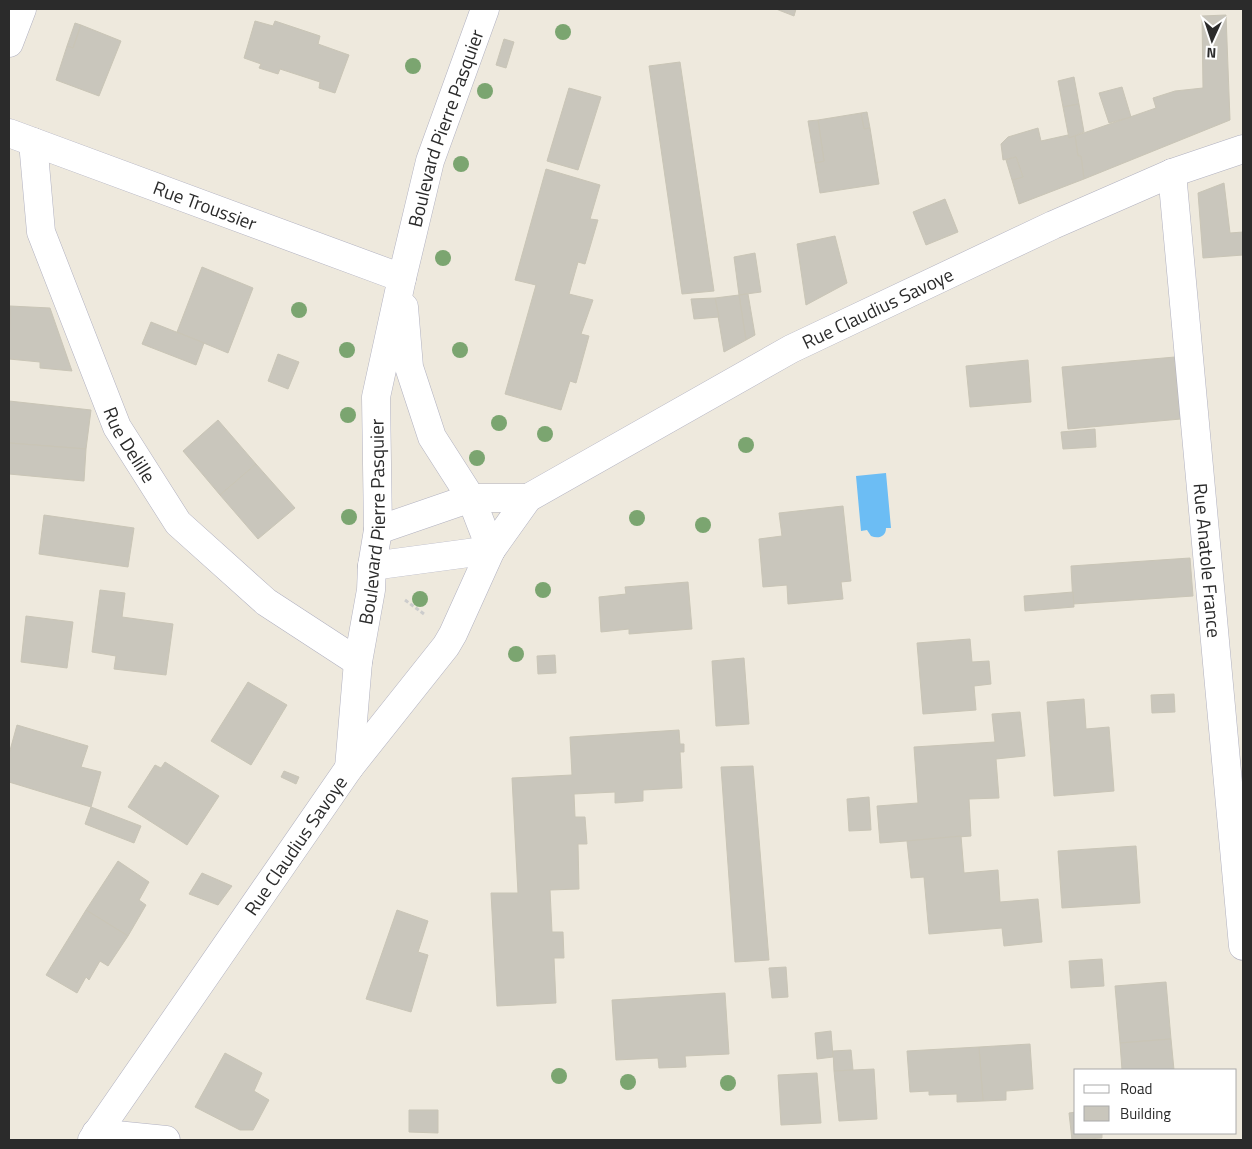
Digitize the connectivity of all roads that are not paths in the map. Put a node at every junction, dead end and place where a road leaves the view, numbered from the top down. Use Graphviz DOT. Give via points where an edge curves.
graph roads {
  1 [pos="22,9"];
  2 [pos="485,9"];
  3 [pos="9,43"];
  4 [pos="21,138"];
  5 [pos="1243,149"];
  6 [pos="1172,173"];
  7 [pos="402,278"];
  8 [pos="471,498"];
  9 [pos="528,498"];
  10 [pos="378,530"];
  11 [pos="491,550"];
  12 [pos="372,566"];
  13 [pos="358,662"];
  14 [pos="349,768"];
  15 [pos="1243,946"];
  16 [pos="94,1137"];
  17 [pos="166,1140"];
  1 -- 3 [label="street"];
  2 -- 7 [label="street, Boulevard Pierre Pasquier" via="430,161"];
  4 -- 7 [label="street, Rue Troussier"];
  4 -- 13 [label="street, Rue Delille" via="41,232 117,427 178,523 266,602"];
  5 -- 6 [label="street, Rue Claudius Savoye"];
  6 -- 9 [label="street, Rue Claudius Savoye" via="791,349"];
  6 -- 15 [label="street, Rue Anatole France"];
  7 -- 8 [label="street, Boulevard Pierre Pasquier" via="409,367 432,437"];
  7 -- 10 [label="street, Boulevard Pierre Pasquier" via="376,397"];
  8 -- 9 [label="street, Rue Claudius Savoye"];
  8 -- 10 [label="street, Rue Claudius Savoye"];
  8 -- 11 [label="street, Boulevard Pierre Pasquier"];
  9 -- 11 [label="street, Rue Claudius Savoye"];
  10 -- 12 [label="street, Boulevard Pierre Pasquier"];
  11 -- 12 [label="street"];
  11 -- 14 [label="street, Rue Claudius Savoye" via="446,646"];
  12 -- 13 [label="street, Boulevard Pierre Pasquier"];
  13 -- 14 [label="street, Boulevard Pierre Pasquier"];
  14 -- 16 [label="street, Rue Claudius Savoye"];
  16 -- 17 [label="street"];
}
